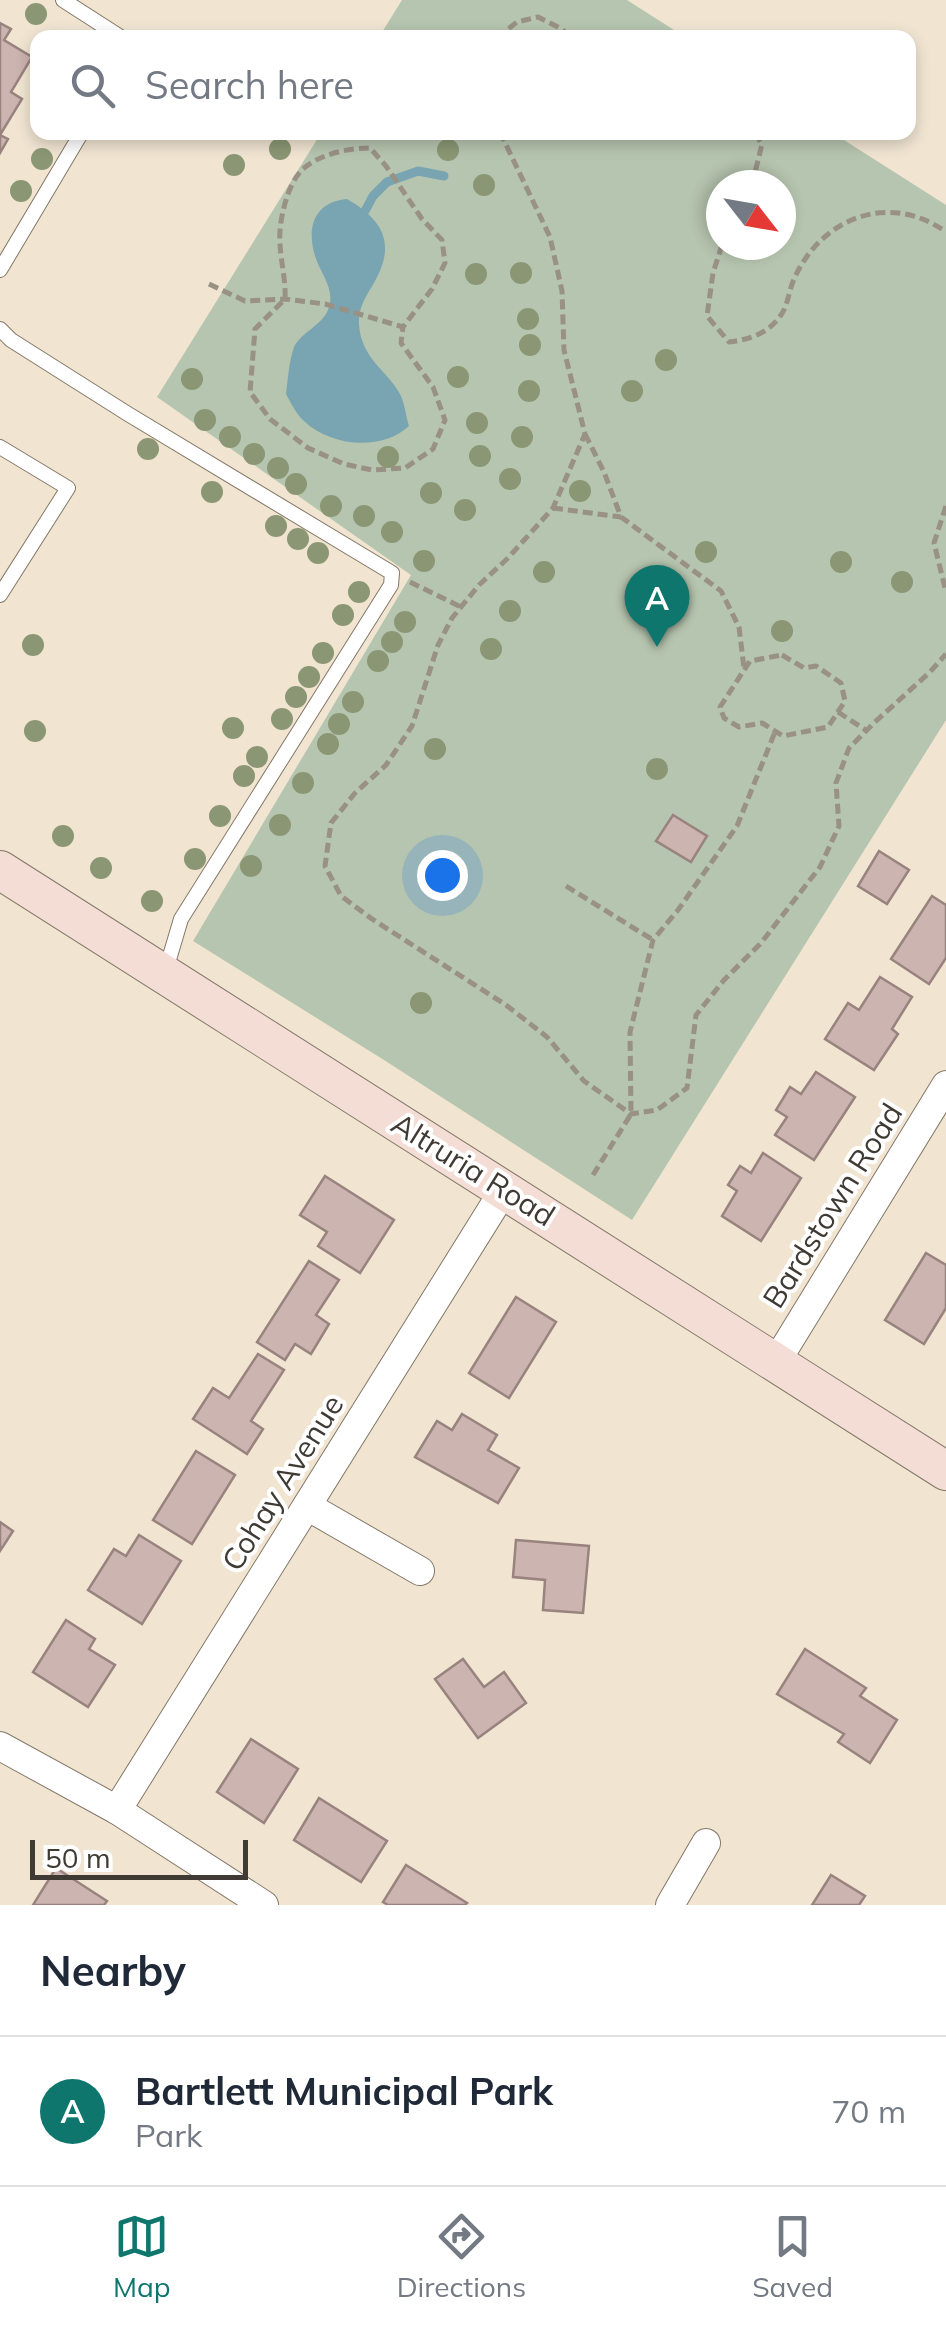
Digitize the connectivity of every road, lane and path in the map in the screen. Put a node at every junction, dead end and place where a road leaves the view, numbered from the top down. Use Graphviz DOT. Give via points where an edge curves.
graph roads {
  1 [pos="63,0"];
  2 [pos="110,30"];
  3 [pos="507,30"];
  4 [pos="563,30"];
  5 [pos="77,140"];
  6 [pos="504,140"];
  7 [pos="759,140"];
  8 [pos="756,170"];
  9 [pos="946,232"];
  10 [pos="717,260"];
  11 [pos="0,270"];
  12 [pos="209,284"];
  13 [pos="285,300"];
  14 [pos="403,327"];
  15 [pos="0,329"];
  16 [pos="586,434"];
  17 [pos="0,447"];
  18 [pos="946,506"];
  19 [pos="552,508"];
  20 [pos="621,517"];
  21 [pos="392,573"];
  22 [pos="946,592"];
  23 [pos="0,595"];
  24 [pos="461,607"];
  25 [pos="946,654"];
  26 [pos="744,671"];
  27 [pos="838,712"];
  28 [pos="867,730"];
  29 [pos="775,732"];
  30 [pos="0,870"];
  31 [pos="566,886"];
  32 [pos="653,940"];
  33 [pos="164,974"];
  34 [pos="946,1084"];
  35 [pos="631,1114"];
  36 [pos="592,1174"];
  37 [pos="504,1190"];
  38 [pos="776,1362"];
  39 [pos="946,1471"];
  40 [pos="307,1506"];
  41 [pos="420,1571"];
  42 [pos="0,1746"];
  43 [pos="117,1810"];
  44 [pos="706,1843"];
  45 [pos="264,1905"];
  46 [pos="670,1905"];
  1 -- 2 [label="lane"];
  3 -- 4 [label="path" via="538,17"];
  5 -- 11 [label="lane"];
  6 -- 16 [label="path" via="550,237 562,292 564,350"];
  7 -- 8 [label="path"];
  9 -- 10 [label="path" via="930,220 896,212 838,225 811,250 782,314 756,338 729,342 707,316"];
  12 -- 13 [label="path" via="245,300"];
  13 -- 14 [label="path" via="325,304"];
  13 -- 14 [label="path" via="279,240 301,170 348,148 370,148 442,240 445,263"];
  13 -- 14 [label="path" via="255,328 250,392 270,419 308,448 344,464 405,468 433,449 445,420 433,387 401,343"];
  15 -- 21 [label="lane"];
  16 -- 19 [label="path"];
  16 -- 20 [label="path"];
  17 -- 23 [label="lane" via="68,488"];
  18 -- 22 [label="path" via="934,543"];
  19 -- 20 [label="path"];
  19 -- 24 [label="path"];
  20 -- 26 [label="path" via="721,591 739,627"];
  21 -- 24 [label="path"];
  21 -- 33 [label="lane" via="391,585 181,920"];
  24 -- 35 [label="path" via="438,645 412,726 331,823 325,866 342,896 506,1005 547,1037 584,1080"];
  25 -- 28 [label="path"];
  26 -- 27 [label="path" via="750,661 782,655 804,668 816,666 841,683 845,701"];
  26 -- 29 [label="path" via="720,707 724,718 738,727 762,723"];
  27 -- 28 [label="path"];
  27 -- 29 [label="path" via="828,727"];
  28 -- 35 [label="path" via="849,748 836,782 839,826 820,866 696,1015 687,1088 656,1110"];
  29 -- 32 [label="path" via="737,826"];
  30 -- 33 [label="street, Altruria Road"];
  31 -- 32 [label="path"];
  32 -- 35 [label="path" via="630,1032"];
  33 -- 37 [label="street, Altruria Road"];
  34 -- 38 [label="street, Bardstown Road"];
  35 -- 36 [label="path"];
  37 -- 38 [label="street, Altruria Road"];
  37 -- 40 [label="street, Cohay Avenue"];
  38 -- 39 [label="street, Altruria Road"];
  40 -- 41 [label="street"];
  40 -- 43 [label="street, Cohay Avenue"];
  42 -- 43 [label="street"];
  43 -- 45 [label="street"];
  44 -- 46 [label="street"];
}
